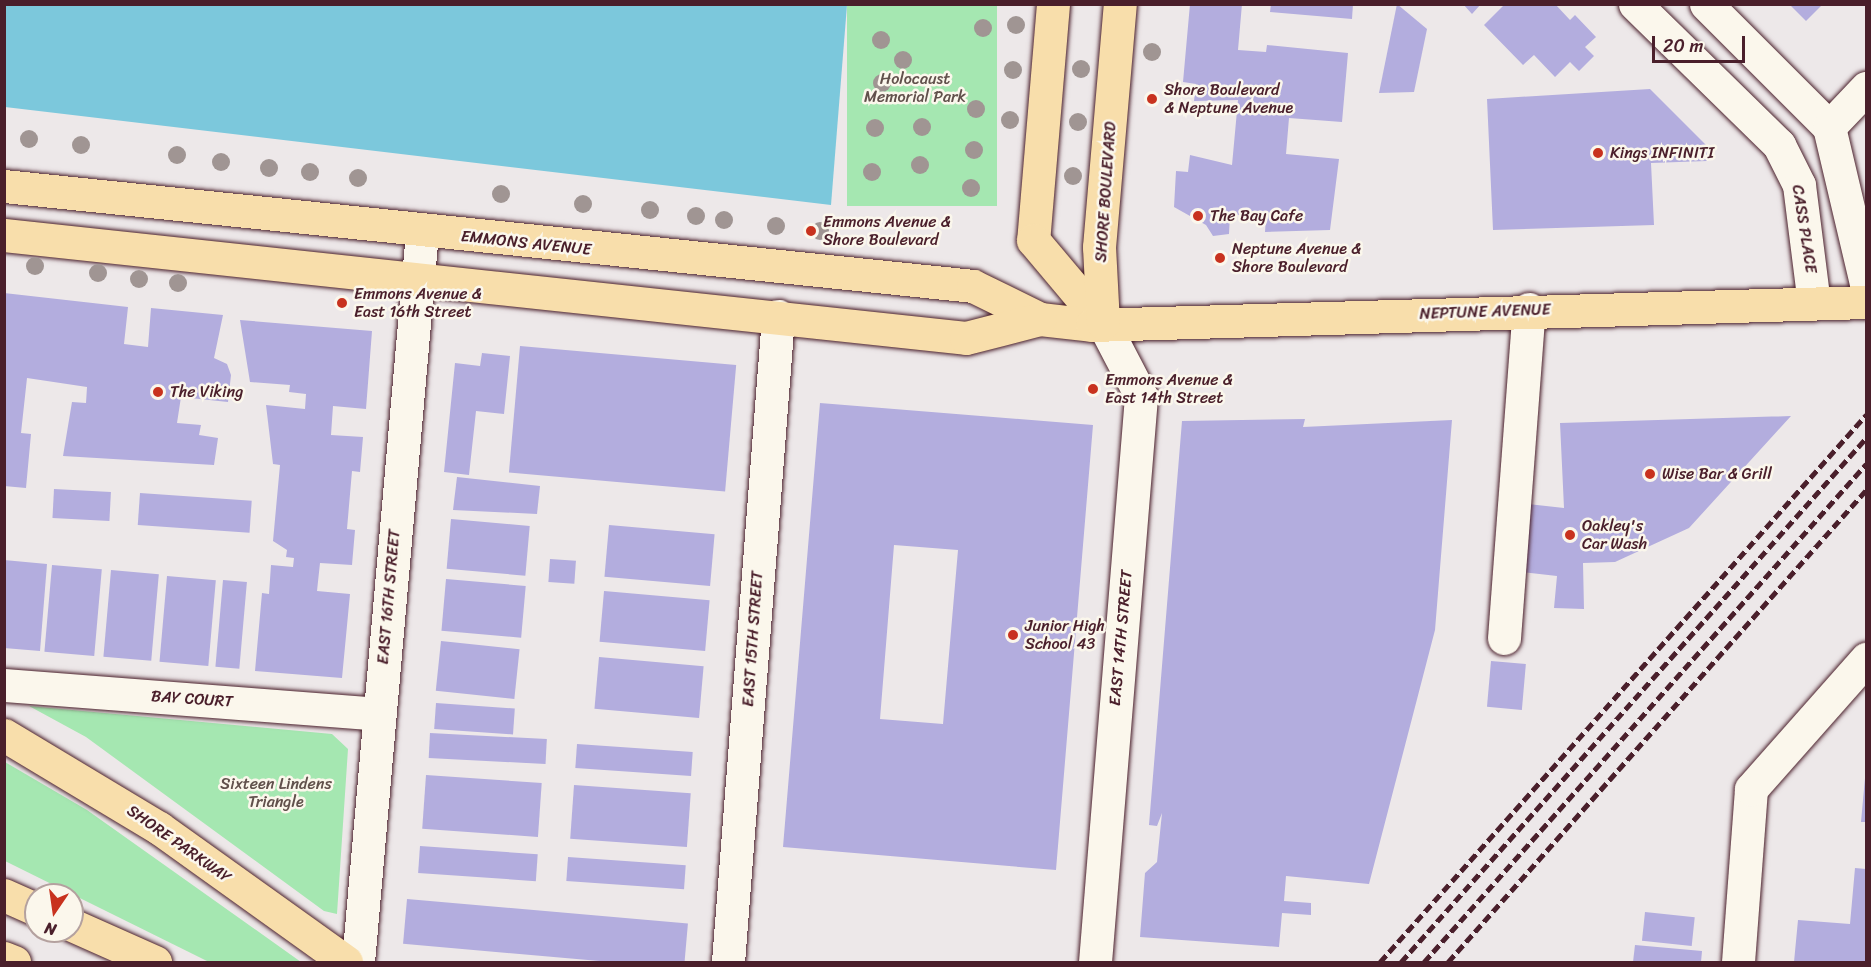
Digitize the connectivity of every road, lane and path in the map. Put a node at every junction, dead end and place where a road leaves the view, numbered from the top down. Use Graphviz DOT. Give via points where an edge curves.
graph roads {
  1 [pos="1053,4"];
  2 [pos="1120,4"];
  3 [pos="1635,4"];
  4 [pos="1706,4"];
  5 [pos="1866,88"];
  6 [pos="1829,127"];
  7 [pos="4,186"];
  8 [pos="422,232"];
  9 [pos="4,235"];
  10 [pos="418,276"];
  11 [pos="1866,283"];
  12 [pos="1866,302"];
  13 [pos="1814,303"];
  14 [pos="1529,309"];
  15 [pos="778,316"];
  16 [pos="1040,319"];
  17 [pos="1103,323"];
  18 [pos="1504,638"];
  19 [pos="1866,659"];
  20 [pos="4,685"];
  21 [pos="379,714"];
  22 [pos="4,735"];
  23 [pos="4,895"];
  24 [pos="24,904"];
  25 [pos="84,930"];
  26 [pos="4,958"];
  27 [pos="14,963"];
  28 [pos="155,963"];
  29 [pos="346,963"];
  30 [pos="358,963"];
  31 [pos="728,963"];
  32 [pos="1095,963"];
  33 [pos="1738,963"];
  1 -- 17 [label="main road" via="1034,240"];
  2 -- 17 [label="main road, SHORE BOULEVARD" via="1099,247"];
  3 -- 13 [label="street, CASS PLACE" via="1779,145 1799,185"];
  4 -- 6 [label="street"];
  5 -- 6 [label="street"];
  6 -- 11 [label="street"];
  7 -- 8 [label="main road, EMMONS AVENUE"];
  8 -- 10 [label="street, EAST 16TH STREET"];
  8 -- 16 [label="main road, EMMONS AVENUE" via="973,286"];
  9 -- 10 [label="main road, EMMONS AVENUE"];
  10 -- 15 [label="main road, EMMONS AVENUE"];
  10 -- 21 [label="street, EAST 16TH STREET"];
  12 -- 13 [label="main road, NEPTUNE AVENUE"];
  13 -- 14 [label="main road, NEPTUNE AVENUE"];
  14 -- 17 [label="main road, NEPTUNE AVENUE" via="1173,326"];
  14 -- 18 [label="street"];
  15 -- 16 [label="main road, EMMONS AVENUE" via="966,338"];
  15 -- 31 [label="street, EAST 15TH STREET"];
  16 -- 17 [label="main road, EMMONS AVENUE"];
  17 -- 32 [label="street, EAST 14TH STREET" via="1141,396"];
  19 -- 33 [label="street" via="1751,789"];
  20 -- 21 [label="street, BAY COURT"];
  21 -- 30 [label="street, EAST 16TH STREET"];
  22 -- 29 [label="main road, SHORE PARKWAY" via="159,828"];
  23 -- 24 [label="main road"];
  25 -- 28 [label="main road"];
  26 -- 27 [label="main road"];
}
